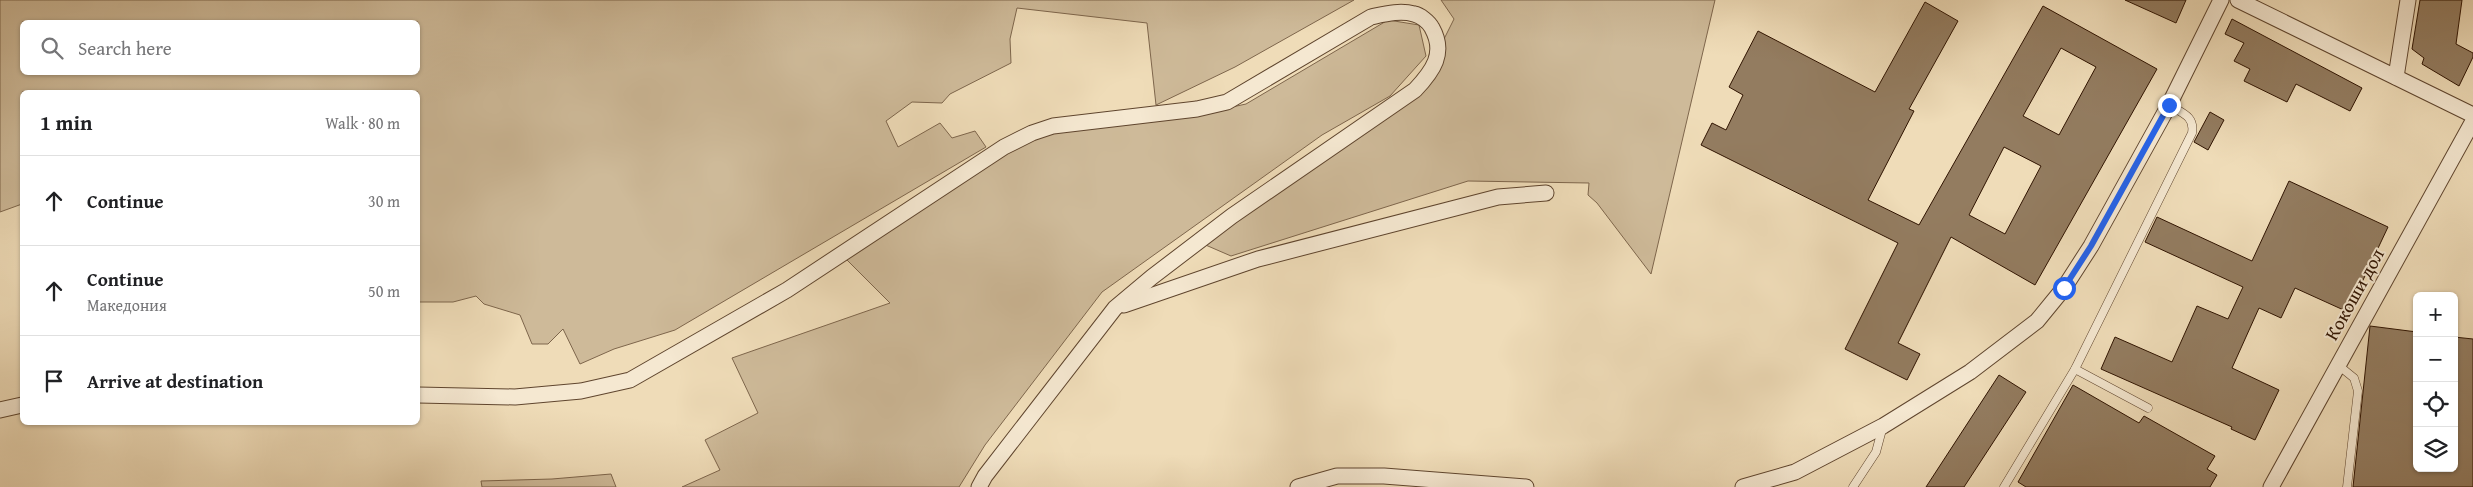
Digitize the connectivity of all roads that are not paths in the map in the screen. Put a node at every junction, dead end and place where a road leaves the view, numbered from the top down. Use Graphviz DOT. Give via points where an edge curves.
graph roads {
  1 [pos="2221,0"];
  2 [pos="2238,0"];
  3 [pos="2408,0"];
  4 [pos="2396,77"];
  5 [pos="2169,105"];
  6 [pos="2473,115"];
  7 [pos="2473,121"];
  8 [pos="1546,193"];
  9 [pos="1115,308"];
  10 [pos="2338,365"];
  11 [pos="2075,369"];
  12 [pos="420,395"];
  13 [pos="20,405"];
  14 [pos="2148,408"];
  15 [pos="0,410"];
  16 [pos="1884,426"];
  17 [pos="979,487"];
  18 [pos="1298,487"];
  19 [pos="1526,487"];
  20 [pos="1743,487"];
  21 [pos="1853,487"];
  22 [pos="2004,487"];
  23 [pos="2271,487"];
  24 [pos="2347,487"];
  1 -- 5 [label="street"];
  2 -- 4 [label="street"];
  3 -- 4 [label="street"];
  4 -- 6 [label="street"];
  5 -- 11 [label="lane" via="2190,117 2194,125 2192,133"];
  5 -- 16 [label="street" via="2078,267 2037,322 1970,372"];
  7 -- 10 [label="street, Кокоши дол"];
  8 -- 9 [label="street" via="1498,197 1258,258"];
  9 -- 12 [label="street" via="1232,216 1415,90 1430,75 1438,56 1438,39 1430,24 1415,14 1391,12 1371,17 1227,102 1197,109 1053,126 1032,133 787,290 630,380 581,392 516,397"];
  9 -- 17 [label="street" via="984,476"];
  10 -- 23 [label="street, Кокоши дол"];
  10 -- 24 [label="lane" via="2354,378 2358,391"];
  11 -- 14 [label="lane"];
  11 -- 22 [label="lane"];
  13 -- 15 [label="street"];
  16 -- 20 [label="street" via="1795,472"];
  16 -- 21 [label="lane" via="1876,452"];
  18 -- 19 [label="street" via="1337,476 1384,476"];
}
